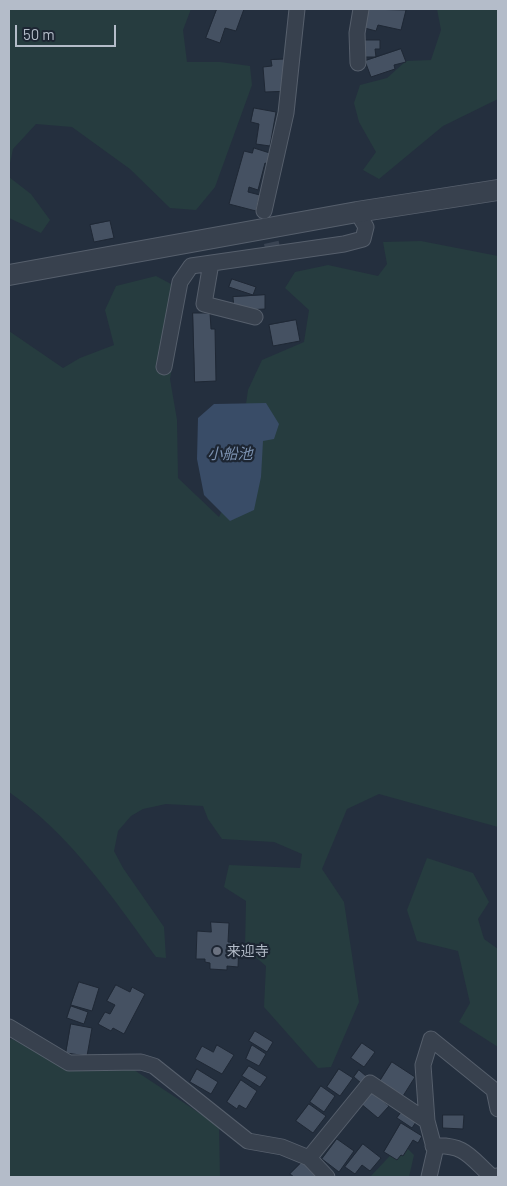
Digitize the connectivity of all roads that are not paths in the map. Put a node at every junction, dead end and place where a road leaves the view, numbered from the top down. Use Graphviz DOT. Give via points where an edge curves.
graph roads {
  1 [pos="297,9"];
  2 [pos="361,9"];
  3 [pos="358,63"];
  4 [pos="498,190"];
  5 [pos="264,211"];
  6 [pos="357,212"];
  7 [pos="211,263"];
  8 [pos="9,275"];
  9 [pos="255,317"];
  10 [pos="164,367"];
  11 [pos="9,1027"];
  12 [pos="498,1109"];
  13 [pos="427,1121"];
  14 [pos="434,1146"];
  15 [pos="309,1158"];
  16 [pos="498,1176"];
  17 [pos="327,1177"];
  18 [pos="429,1177"];
  1 -- 5 [label="street" via="286,113"];
  2 -- 3 [label="street" via="357,33"];
  4 -- 6 [label="street"];
  6 -- 7 [label="street" via="366,226 363,238 344,244"];
  6 -- 8 [label="street"];
  7 -- 9 [label="street" via="204,304"];
  7 -- 10 [label="street" via="191,266 180,282"];
  11 -- 15 [label="street" via="68,1063 141,1062 154,1066 248,1141 282,1147"];
  12 -- 13 [label="street" via="494,1090 431,1039 423,1065"];
  13 -- 14 [label="street"];
  13 -- 15 [label="street" via="370,1083"];
  14 -- 16 [label="street" via="452,1145 465,1152 492,1177"];
  14 -- 18 [label="street"];
  15 -- 17 [label="street"];
}
